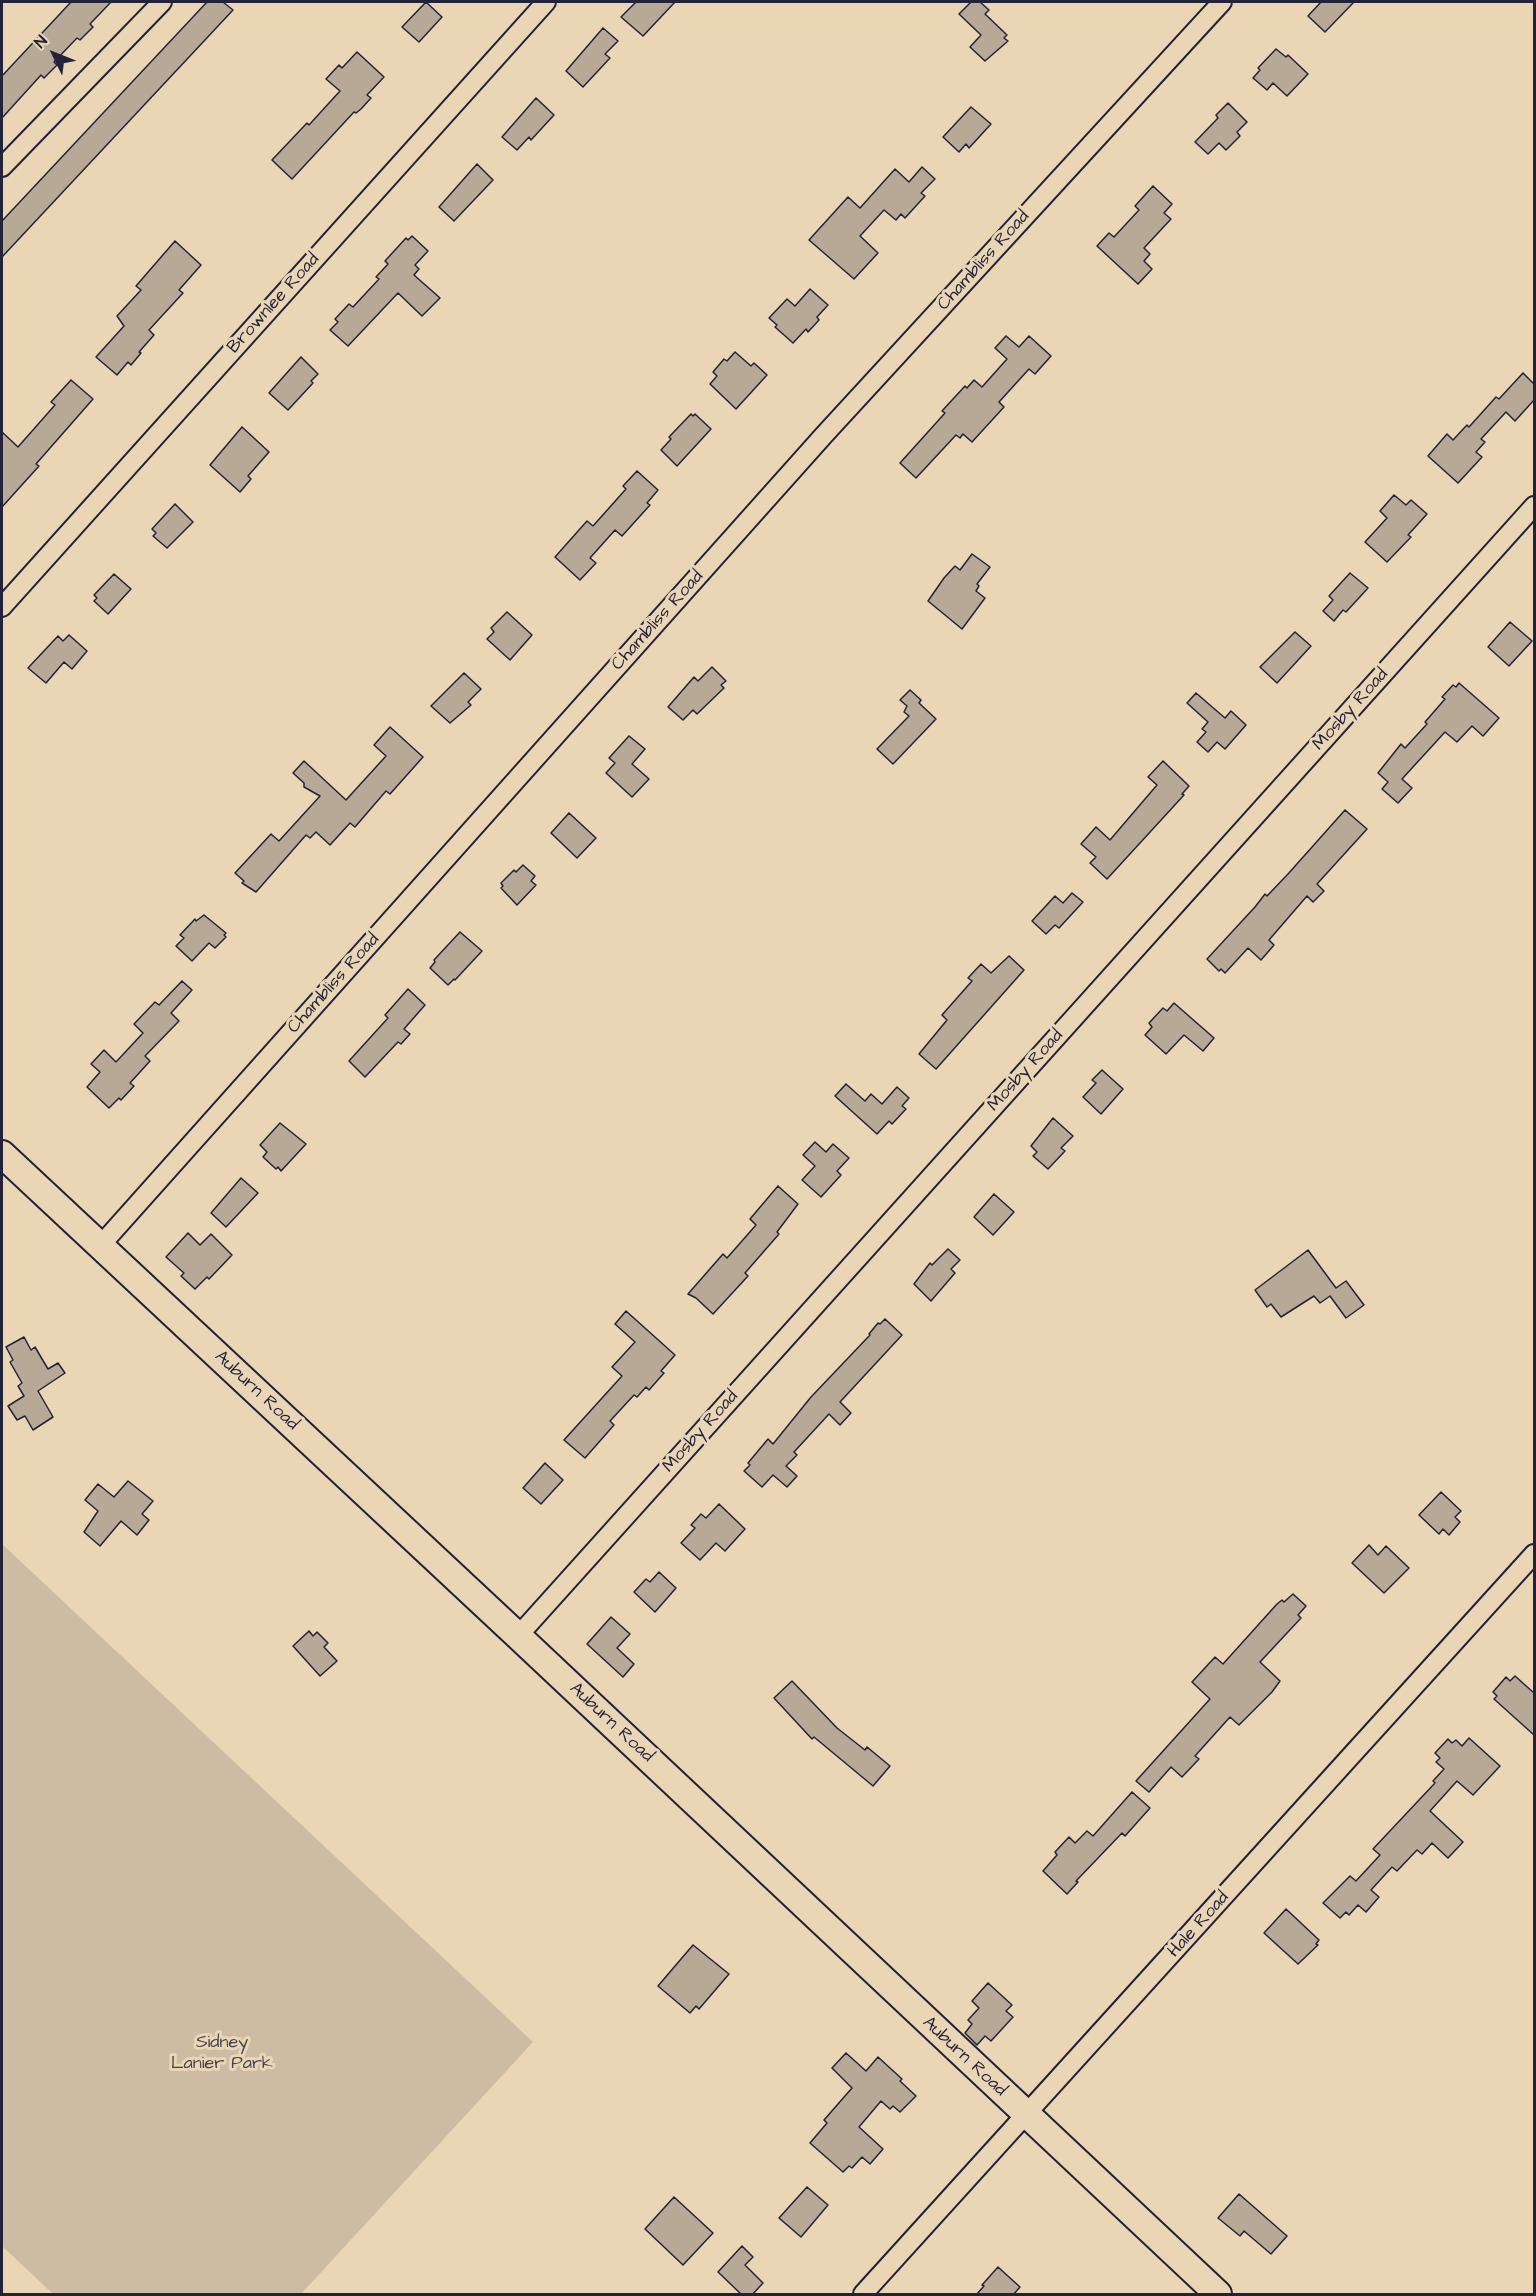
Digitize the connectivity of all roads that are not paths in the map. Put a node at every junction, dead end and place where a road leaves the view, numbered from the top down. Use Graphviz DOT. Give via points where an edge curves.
graph roads {
  1 [pos="162,2"];
  2 [pos="546,2"];
  3 [pos="1222,2"];
  4 [pos="2,167"];
  5 [pos="1534,506"];
  6 [pos="2,607"];
  7 [pos="2,1154"];
  8 [pos="100,1246"];
  9 [pos="1534,1554"];
  10 [pos="518,1636"];
  11 [pos="1026,2116"];
  12 [pos="863,2295"];
  13 [pos="1218,2295"];
  1 -- 4 [label="street"];
  2 -- 6 [label="street, Brownlee Road"];
  3 -- 8 [label="street, Chambliss Road" via="824,435"];
  5 -- 10 [label="street, Mosby Road"];
  7 -- 8 [label="street, Auburn Road"];
  8 -- 10 [label="street, Auburn Road"];
  9 -- 11 [label="street, Hale Road"];
  10 -- 11 [label="street, Auburn Road"];
  11 -- 12 [label="street, Hale Road"];
  11 -- 13 [label="street, Auburn Road"];
}
